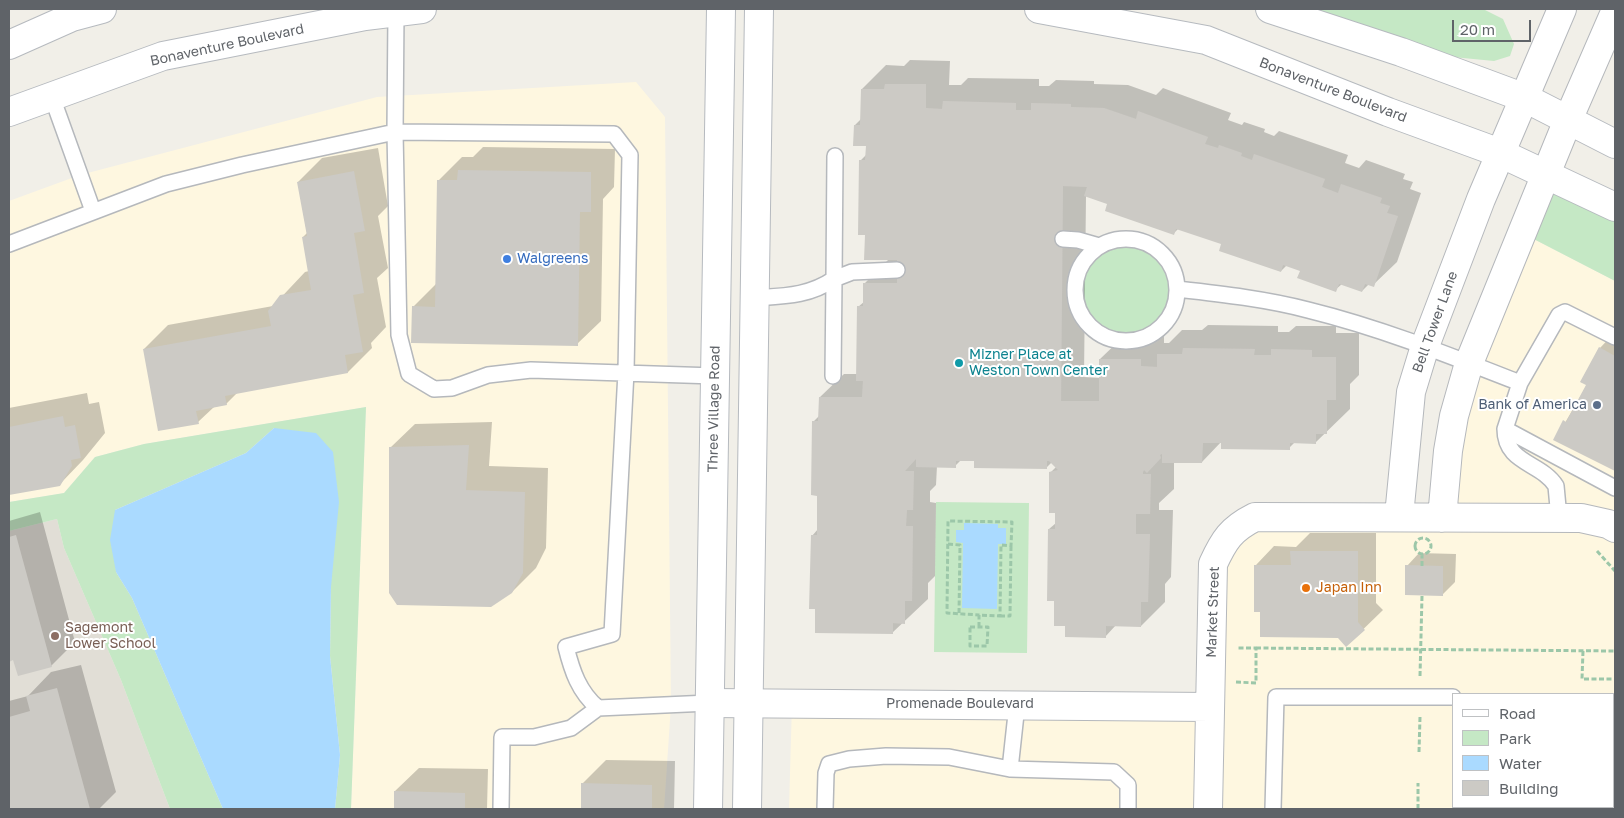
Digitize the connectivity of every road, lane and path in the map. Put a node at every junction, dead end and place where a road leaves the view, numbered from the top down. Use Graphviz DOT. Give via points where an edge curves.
graph roads {
  1 [pos="102,9"];
  2 [pos="721,9"];
  3 [pos="759,9"];
  4 [pos="1039,9"];
  5 [pos="1270,9"];
  6 [pos="1562,9"];
  7 [pos="409,10"];
  8 [pos="1615,12"];
  9 [pos="9,45"];
  10 [pos="52,96"];
  11 [pos="1524,98"];
  12 [pos="9,112"];
  13 [pos="1568,120"];
  14 [pos="395,132"];
  15 [pos="1615,144"];
  16 [pos="1500,153"];
  17 [pos="835,156"];
  18 [pos="1545,176"];
  19 [pos="1615,207"];
  20 [pos="93,211"];
  21 [pos="1063,240"];
  22 [pos="9,244"];
  23 [pos="1099,246"];
  24 [pos="897,270"];
  25 [pos="834,279"];
  26 [pos="1177,289"];
  27 [pos="756,298"];
  28 [pos="1615,337"];
  29 [pos="1425,346"];
  30 [pos="1469,363"];
  31 [pos="626,372"];
  32 [pos="715,376"];
  33 [pos="833,376"];
  34 [pos="1520,382"];
  35 [pos="1505,430"];
  36 [pos="1615,488"];
  37 [pos="1559,518"];
  38 [pos="1406,527"];
  39 [pos="1437,528"];
  40 [pos="1615,528"];
  41 [pos="948,544"];
  42 [pos="1593,545"];
  43 [pos="1011,546"];
  44 [pos="1422,554"];
  45 [pos="1422,566"];
  46 [pos="1615,571"];
  47 [pos="1422,596"];
  48 [pos="959,614"];
  49 [pos="980,615"];
  50 [pos="1000,616"];
  51 [pos="979,627"];
  52 [pos="1231,648"];
  53 [pos="1256,648"];
  54 [pos="1421,650"];
  55 [pos="1583,651"];
  56 [pos="1615,651"];
  57 [pos="1615,679"];
  58 [pos="1420,680"];
  59 [pos="1230,682"];
  60 [pos="1452,697"];
  61 [pos="709,703"];
  62 [pos="749,703"];
  63 [pos="1017,705"];
  64 [pos="1210,707"];
  65 [pos="598,708"];
  66 [pos="1420,712"];
  67 [pos="1419,752"];
  68 [pos="1010,769"];
  69 [pos="1418,783"];
  70 [pos="501,809"];
  71 [pos="708,809"];
  72 [pos="747,809"];
  73 [pos="825,809"];
  74 [pos="1128,809"];
  75 [pos="1208,809"];
  76 [pos="1273,809"];
  77 [pos="1418,809"];
  1 -- 9 [label="street" via="72,17"];
  2 -- 32 [label="street, Three Village Road"];
  3 -- 27 [label="street"];
  4 -- 16 [label="street, Bonaventure Boulevard" via="1206,40"];
  5 -- 11 [label="street" via="1401,52"];
  6 -- 11 [label="street, Bell Tower Lane"];
  7 -- 10 [label="street, Bonaventure Boulevard" via="163,56"];
  7 -- 14 [label="lane"];
  8 -- 13 [label="street"];
  10 -- 12 [label="street, Bonaventure Boulevard"];
  10 -- 20 [label="lane"];
  11 -- 13 [label="street"];
  11 -- 16 [label="street, Bell Tower Lane"];
  13 -- 15 [label="street"];
  13 -- 18 [label="street"];
  14 -- 20 [label="lane" via="176,181"];
  14 -- 31 [label="lane" via="614,134 630,155"];
  14 -- 31 [label="lane" via="399,335 409,374 434,389 531,370"];
  16 -- 18 [label="street, Bonaventure Boulevard"];
  16 -- 29 [label="street, Bell Tower Lane"];
  17 -- 25 [label="lane"];
  18 -- 19 [label="street, Bonaventure Boulevard"];
  18 -- 30 [label="street"];
  20 -- 22 [label="lane"];
  21 -- 23 [label="lane"];
  23 -- 26 [label="lane" via="1115,240 1146,242 1168,261"];
  23 -- 26 [label="lane" via="1086,257 1078,272 1075,288 1077,304 1093,329 1120,340 1138,340 1153,333 1166,321 1174,306"];
  24 -- 25 [label="lane" via="852,272"];
  25 -- 27 [label="lane" via="807,293"];
  25 -- 33 [label="lane"];
  26 -- 29 [label="lane" via="1239,296 1307,309"];
  27 -- 62 [label="street"];
  28 -- 34 [label="lane" via="1562,312"];
  29 -- 30 [label="lane"];
  29 -- 38 [label="street, Bell Tower Lane" via="1411,392"];
  30 -- 34 [label="lane"];
  30 -- 39 [label="street" via="1454,416"];
  31 -- 32 [label="lane"];
  31 -- 65 [label="lane" via="612,634 566,647 571,670 585,697"];
  32 -- 61 [label="street, Three Village Road"];
  34 -- 35 [label="lane"];
  35 -- 36 [label="lane"];
  35 -- 37 [label="lane" via="1512,453 1556,486"];
  37 -- 39 [label="street"];
  37 -- 40 [label="street" via="1581,518"];
  38 -- 39 [label="street"];
  38 -- 39 [label="path"];
  38 -- 64 [label="street, Market Street" via="1255,517 1239,525 1224,540 1214,564"];
  41 -- 43 [label="path" via="948,521 1012,522"];
  41 -- 48 [label="path" via="947,613"];
  41 -- 48 [label="path" via="960,545"];
  42 -- 46 [label="path"];
  43 -- 50 [label="path" via="1010,616"];
  43 -- 50 [label="path" via="1001,545"];
  44 -- 45 [label="path"];
  47 -- 54 [label="path"];
  48 -- 49 [label="path"];
  49 -- 50 [label="path"];
  49 -- 51 [label="path"];
  51 -- 51 [label="path" via="970,627 970,646 987,646 988,627"];
  52 -- 53 [label="path"];
  53 -- 54 [label="path"];
  53 -- 59 [label="path" via="1256,683"];
  54 -- 55 [label="path"];
  54 -- 58 [label="path"];
  55 -- 56 [label="path"];
  55 -- 57 [label="path" via="1582,679"];
  60 -- 76 [label="lane" via="1276,697"];
  61 -- 62 [label="street, Promenade Boulevard"];
  61 -- 65 [label="lane"];
  61 -- 71 [label="street, Three Village Road"];
  62 -- 63 [label="street, Promenade Boulevard"];
  62 -- 72 [label="street"];
  63 -- 64 [label="street, Promenade Boulevard"];
  63 -- 68 [label="lane"];
  64 -- 75 [label="street, Market Street"];
  65 -- 70 [label="lane" via="571,728 534,737 502,737"];
  66 -- 67 [label="path"];
  68 -- 73 [label="lane" via="949,758 886,756 849,759 829,764"];
  68 -- 74 [label="lane" via="1114,772 1128,785"];
  69 -- 77 [label="path"];
}
